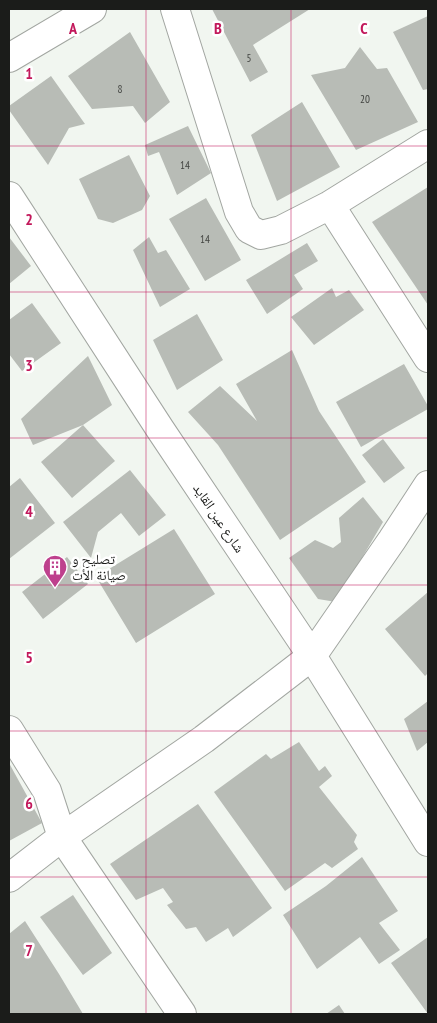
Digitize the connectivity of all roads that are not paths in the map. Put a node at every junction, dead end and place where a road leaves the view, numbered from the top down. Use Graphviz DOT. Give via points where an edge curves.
graph roads {
  1 [pos="92,9"];
  2 [pos="175,9"];
  3 [pos="9,58"];
  4 [pos="428,144"];
  5 [pos="9,196"];
  6 [pos="330,205"];
  7 [pos="428,358"];
  8 [pos="428,485"];
  9 [pos="312,656"];
  10 [pos="9,730"];
  11 [pos="62,837"];
  12 [pos="428,842"];
  13 [pos="9,878"];
  14 [pos="182,1014"];
  1 -- 3 [label="street"];
  2 -- 6 [label="street" via="239,212 249,229 261,236 281,230"];
  4 -- 6 [label="street"];
  5 -- 9 [label="street, شارع عين القايد"];
  6 -- 7 [label="street"];
  8 -- 9 [label="street"];
  9 -- 11 [label="street" via="204,739"];
  9 -- 12 [label="street, شارع عين القايد"];
  10 -- 11 [label="street" via="47,791"];
  11 -- 13 [label="street"];
  11 -- 14 [label="street"];
}
